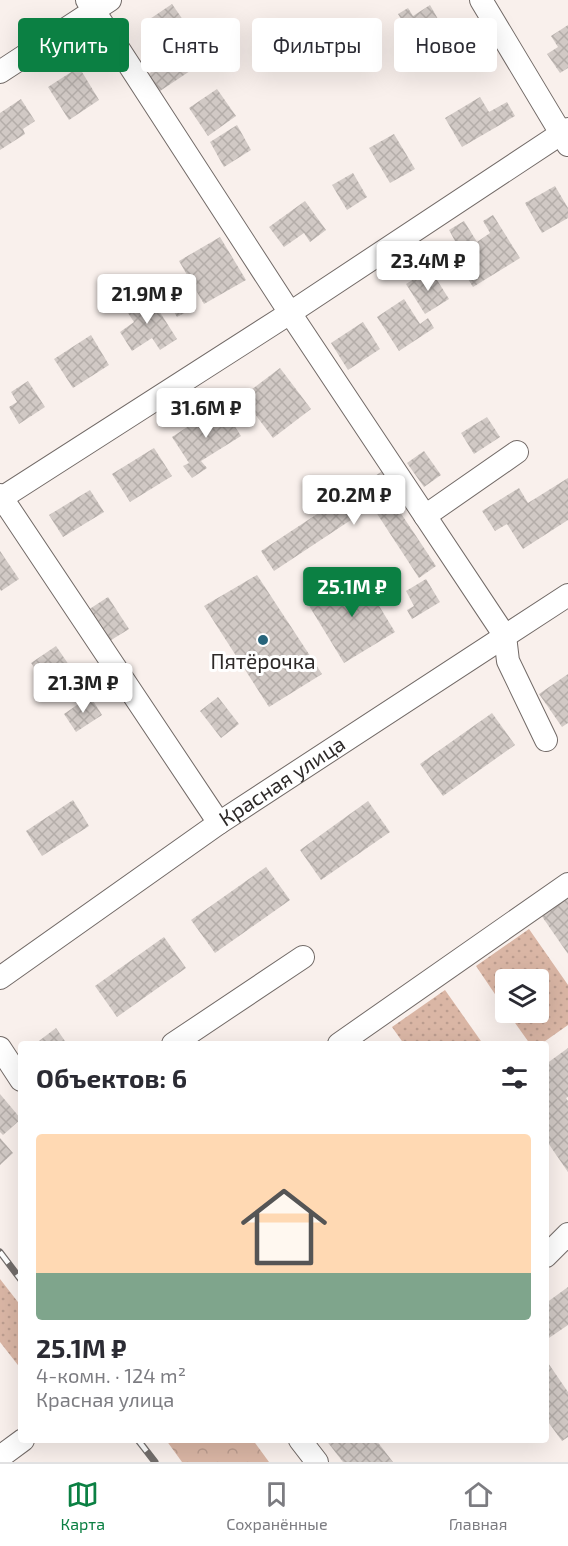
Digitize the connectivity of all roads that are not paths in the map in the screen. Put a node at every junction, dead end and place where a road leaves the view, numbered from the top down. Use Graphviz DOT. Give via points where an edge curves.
graph roads {
  1 [pos="481,0"];
  2 [pos="97,4"];
  3 [pos="0,72"];
  4 [pos="566,136"];
  5 [pos="290,313"];
  6 [pos="517,452"];
  7 [pos="0,497"];
  8 [pos="425,516"];
  9 [pos="568,595"];
  10 [pos="506,636"];
  11 [pos="546,740"];
  12 [pos="219,823"];
  13 [pos="568,884"];
  14 [pos="303,957"];
  15 [pos="0,978"];
  16 [pos="177,1041"];
  17 [pos="343,1041"];
  18 [pos="0,1048"];
  19 [pos="18,1075"];
  20 [pos="568,1234"];
  21 [pos="549,1253"];
  22 [pos="19,1443"];
  23 [pos="302,1443"];
  24 [pos="0,1457"];
  25 [pos="317,1462"];
  1 -- 4 [label="street"];
  2 -- 3 [label="street"];
  2 -- 5 [label="street"];
  4 -- 5 [label="street"];
  5 -- 7 [label="street"];
  5 -- 8 [label="street"];
  6 -- 8 [label="street"];
  7 -- 12 [label="street"];
  8 -- 10 [label="street"];
  9 -- 10 [label="street, Красная улица"];
  10 -- 11 [label="street" via="508,661"];
  10 -- 12 [label="street, Красная улица"];
  12 -- 15 [label="street, Красная улица"];
  13 -- 17 [label="street"];
  14 -- 16 [label="street"];
  18 -- 19 [label="street"];
  20 -- 21 [label="street"];
  22 -- 24 [label="street"];
  23 -- 25 [label="street"];
}
